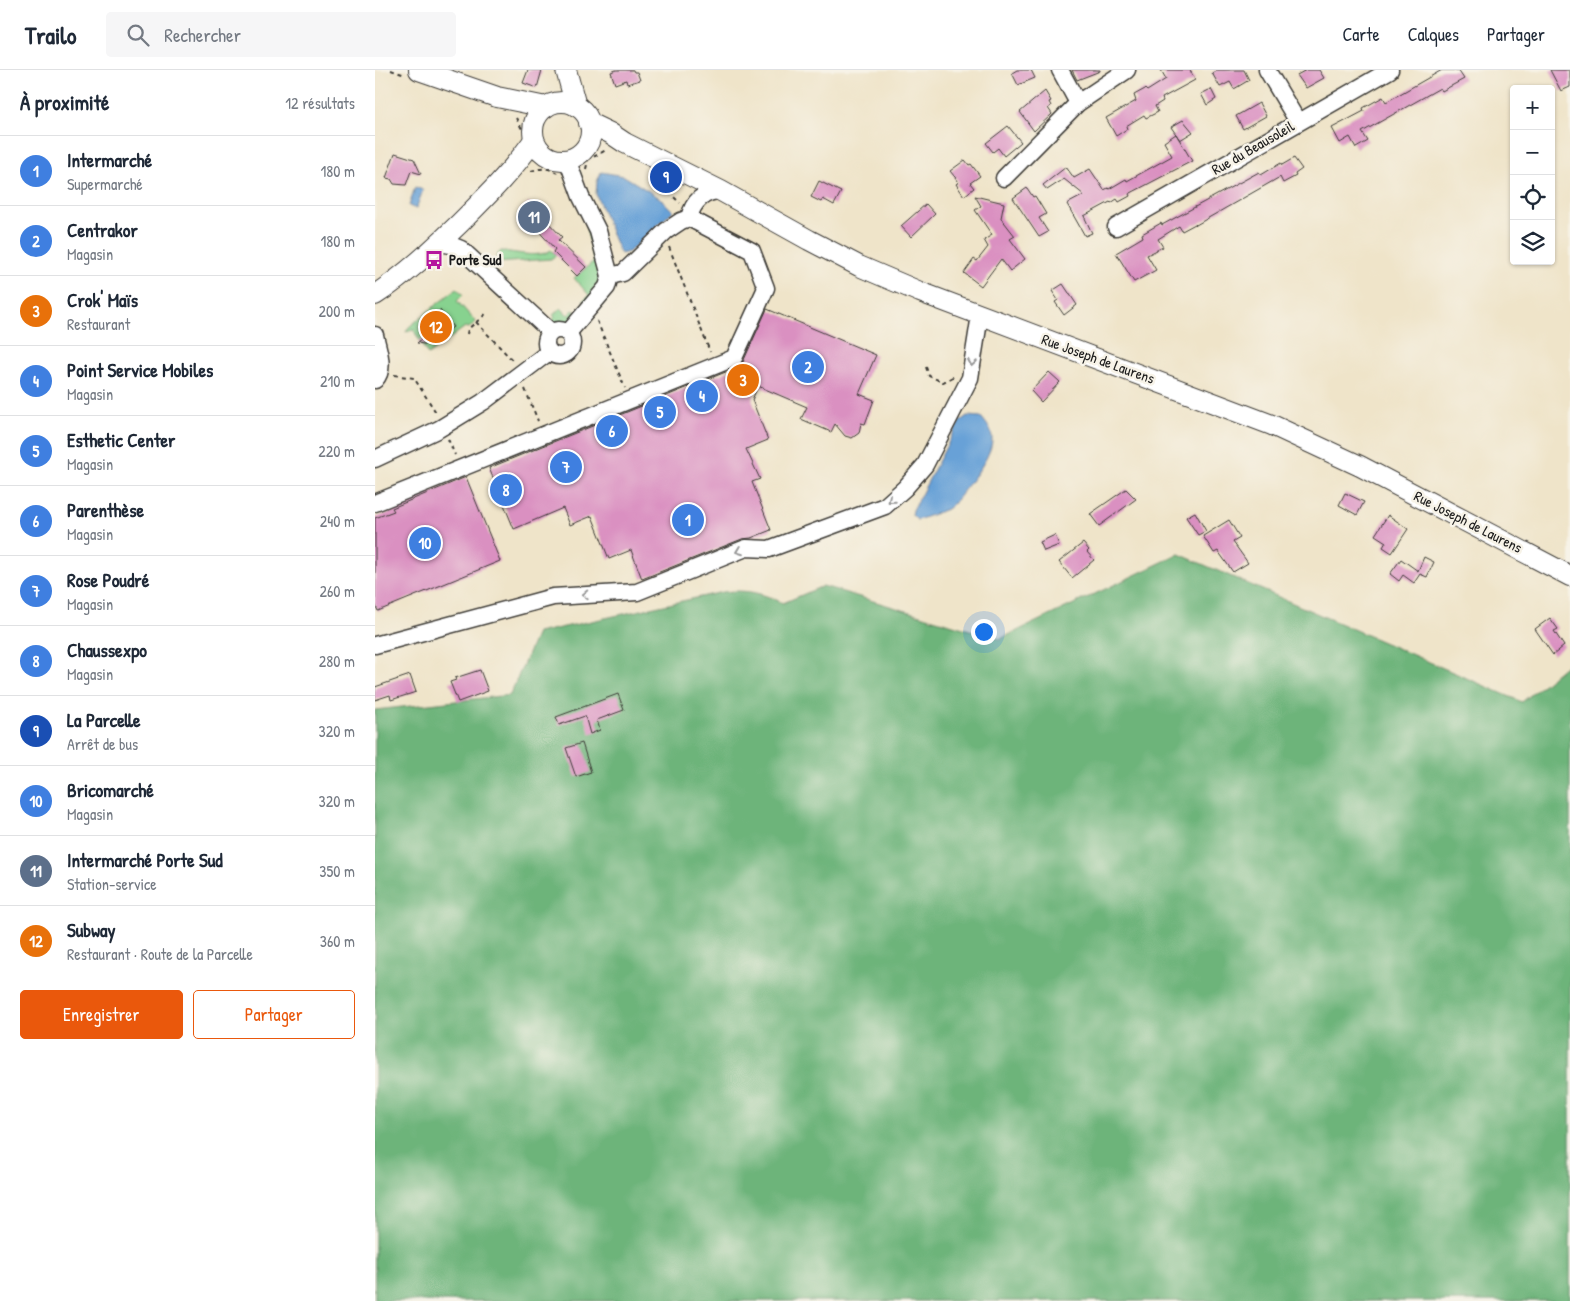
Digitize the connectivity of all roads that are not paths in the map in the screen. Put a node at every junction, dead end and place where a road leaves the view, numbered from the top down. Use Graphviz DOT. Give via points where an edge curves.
graph roads {
  1 [pos="419,70"];
  2 [pos="564,70"];
  3 [pos="1060,70"];
  4 [pos="1127,70"];
  5 [pos="1267,70"];
  6 [pos="1390,70"];
  7 [pos="497,97"];
  8 [pos="1078,103"];
  9 [pos="549,105"];
  10 [pos="576,106"];
  11 [pos="1298,122"];
  12 [pos="589,123"];
  13 [pos="533,134"];
  14 [pos="625,144"];
  15 [pos="586,146"];
  16 [pos="547,156"];
  17 [pos="564,168"];
  18 [pos="1004,178"];
  19 [pos="505,179"];
  20 [pos="721,191"];
  21 [pos="686,219"];
  22 [pos="1116,227"];
  23 [pos="439,243"];
  24 [pos="610,276"];
  25 [pos="375,295"];
  26 [pos="980,315"];
  27 [pos="551,332"];
  28 [pos="568,333"];
  29 [pos="375,336"];
  30 [pos="549,352"];
  31 [pos="377,376"];
  32 [pos="375,459"];
  33 [pos="381,500"];
  34 [pos="1570,576"];
  35 [pos="375,645"];
  1 -- 7 [label="main road"];
  2 -- 9 [label="main road" via="558,94"];
  2 -- 10 [label="main road"];
  3 -- 8 [label="street"];
  4 -- 8 [label="street"];
  5 -- 11 [label="street"];
  6 -- 11 [label="street, Rue du Beausoleil"];
  7 -- 9 [label="main road"];
  7 -- 13 [label="main road" via="519,113"];
  8 -- 18 [label="street"];
  9 -- 10 [label="main road" via="569,103"];
  9 -- 13 [label="main road" via="539,112"];
  10 -- 12 [label="main road"];
  11 -- 22 [label="street, Rue du Beausoleil"];
  12 -- 14 [label="main road, Rue Joseph de Laurens"];
  12 -- 15 [label="main road"];
  13 -- 16 [label="main road" via="537,146"];
  13 -- 19 [label="main road"];
  14 -- 15 [label="main road, Rue Joseph de Laurens" via="607,142"];
  14 -- 20 [label="main road, Rue Joseph de Laurens"];
  15 -- 17 [label="main road"];
  16 -- 17 [label="main road"];
  16 -- 19 [label="main road"];
  17 -- 24 [label="street" via="598,231"];
  19 -- 23 [label="main road"];
  20 -- 21 [label="street" via="703,194"];
  20 -- 26 [label="main road, Rue Joseph de Laurens" via="859,266"];
  21 -- 24 [label="street" via="661,235 623,273"];
  21 -- 33 [label="street" via="752,251 766,288 734,358"];
  23 -- 25 [label="main road" via="411,270"];
  23 -- 27 [label="street" via="461,249"];
  24 -- 28 [label="street" via="607,287"];
  26 -- 34 [label="main road, Rue Joseph de Laurens" via="1273,425 1360,466"];
  26 -- 35 [label="street, one-way" via="970,378 925,465 885,506 769,549 746,548 637,592 553,597"];
  27 -- 28 [label="street" via="560,330"];
  27 -- 30 [label="street" via="546,340"];
  28 -- 30 [label="street" via="572,345 569,352 561,356"];
  29 -- 31 [label="street" via="381,361"];
  30 -- 32 [label="street" via="483,402 442,427"];
}
